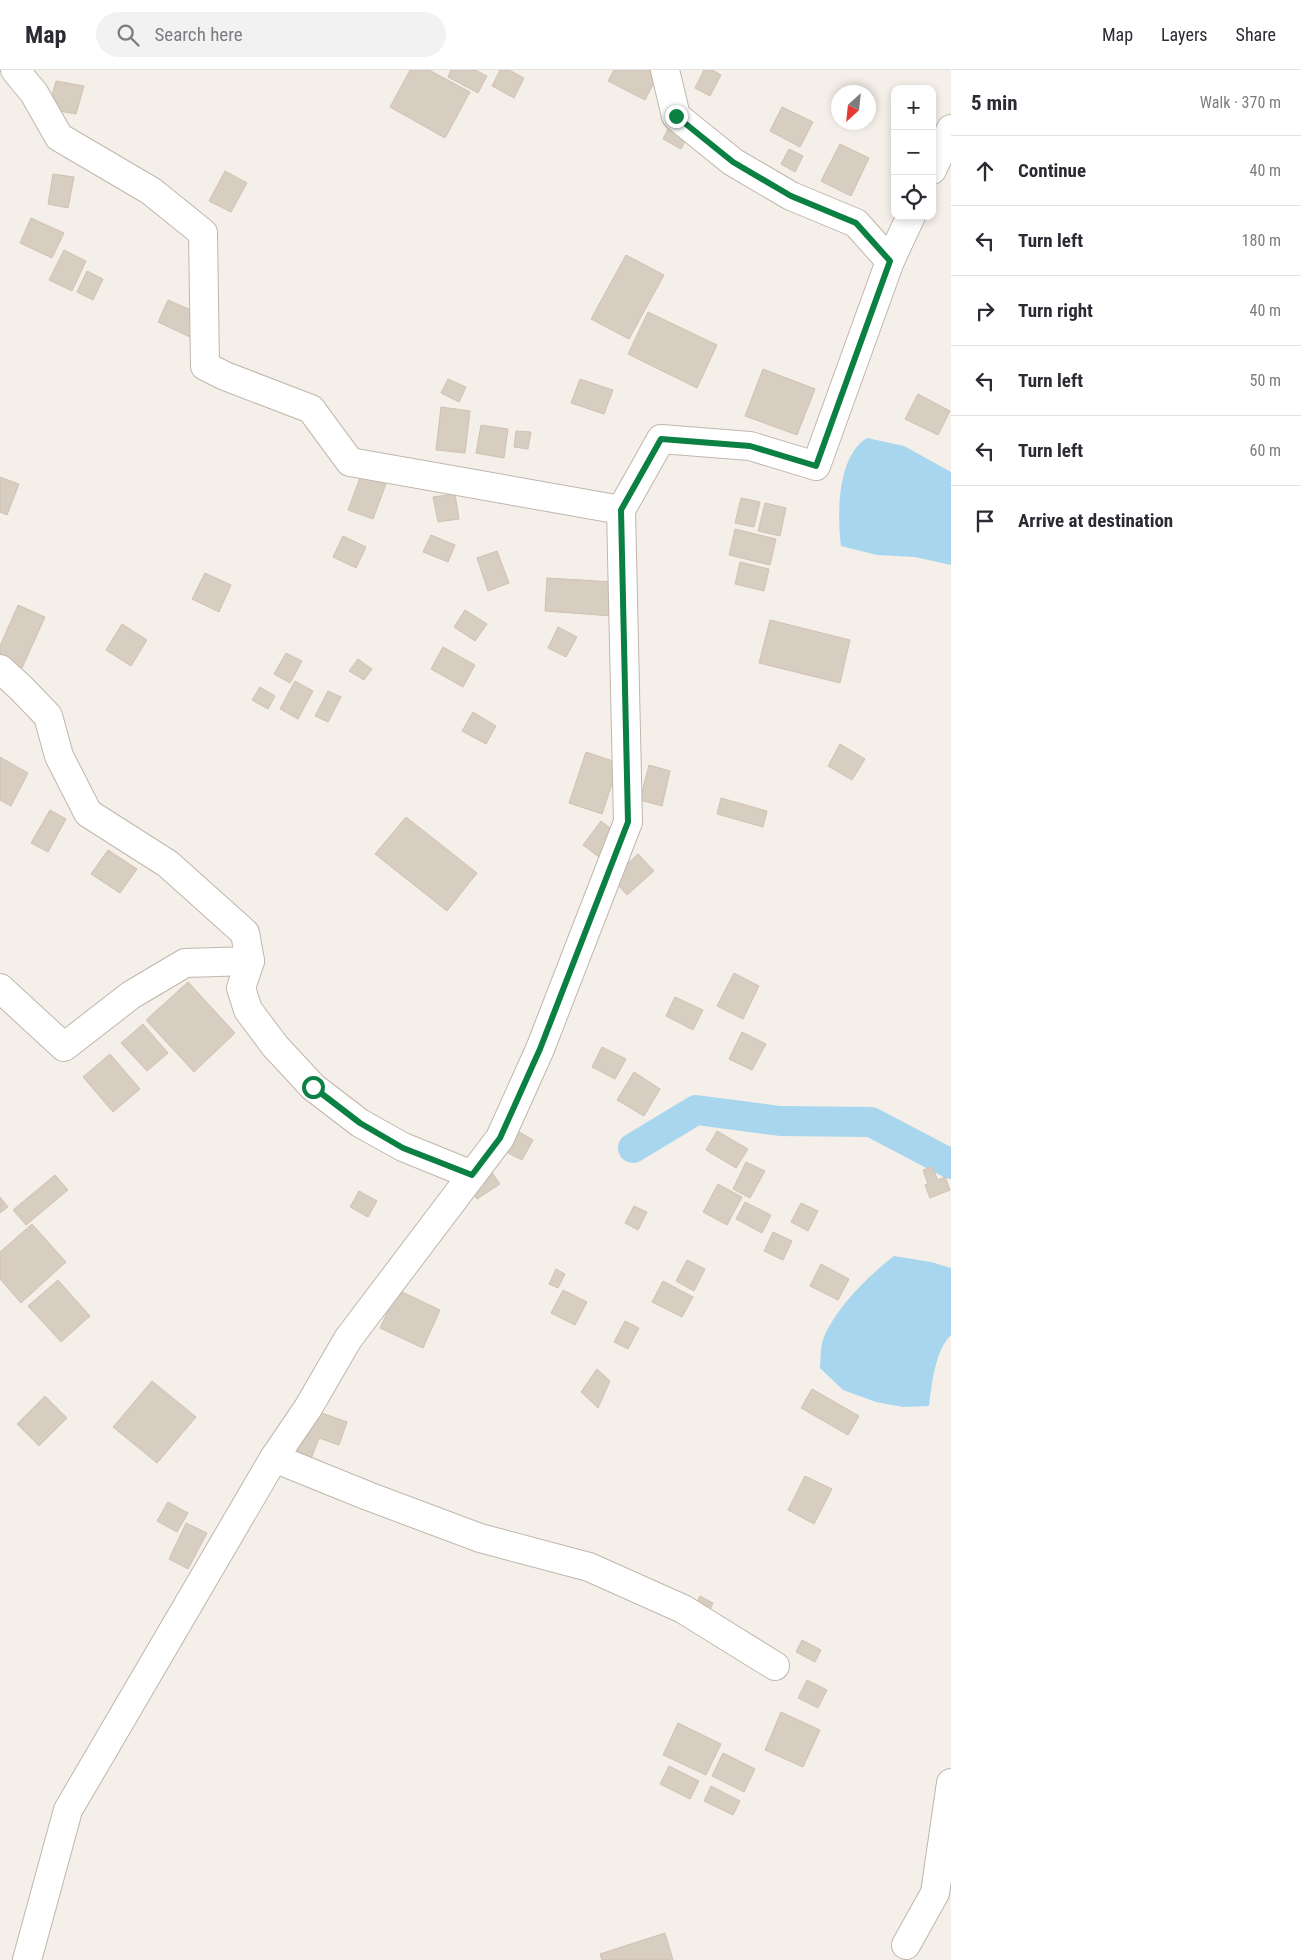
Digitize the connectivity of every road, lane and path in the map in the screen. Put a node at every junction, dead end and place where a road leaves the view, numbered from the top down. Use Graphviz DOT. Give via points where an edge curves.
graph roads {
  1 [pos="15,70"];
  2 [pos="665,70"];
  3 [pos="951,130"];
  4 [pos="936,162"];
  5 [pos="909,220"];
  6 [pos="890,261"];
  7 [pos="621,510"];
  8 [pos="0,669"];
  9 [pos="250,961"];
  10 [pos="0,988"];
  11 [pos="472,1175"];
  12 [pos="274,1458"];
  13 [pos="775,1666"];
  14 [pos="951,1783"];
  15 [pos="906,1945"];
  16 [pos="27,1960"];
  1 -- 7 [label="street" via="34,93 59,137 151,191 203,233 205,366 311,409 350,462"];
  2 -- 6 [label="street" via="676,116 733,162 791,196 856,223"];
  3 -- 4 [label="street"];
  5 -- 6 [label="street"];
  6 -- 7 [label="street" via="816,466 750,446 661,439"];
  7 -- 11 [label="street" via="628,822 540,1049 500,1138"];
  8 -- 9 [label="street" via="48,716 59,756 88,813 168,864 245,933"];
  9 -- 10 [label="street" via="185,963 131,994 64,1047"];
  9 -- 11 [label="street" via="241,988 248,1010 275,1046 313,1087 360,1123 403,1148"];
  11 -- 12 [label="street" via="348,1339"];
  12 -- 13 [label="street" via="480,1538 589,1567 682,1609"];
  12 -- 16 [label="street" via="68,1810"];
  14 -- 15 [label="street" via="935,1893"];
}
